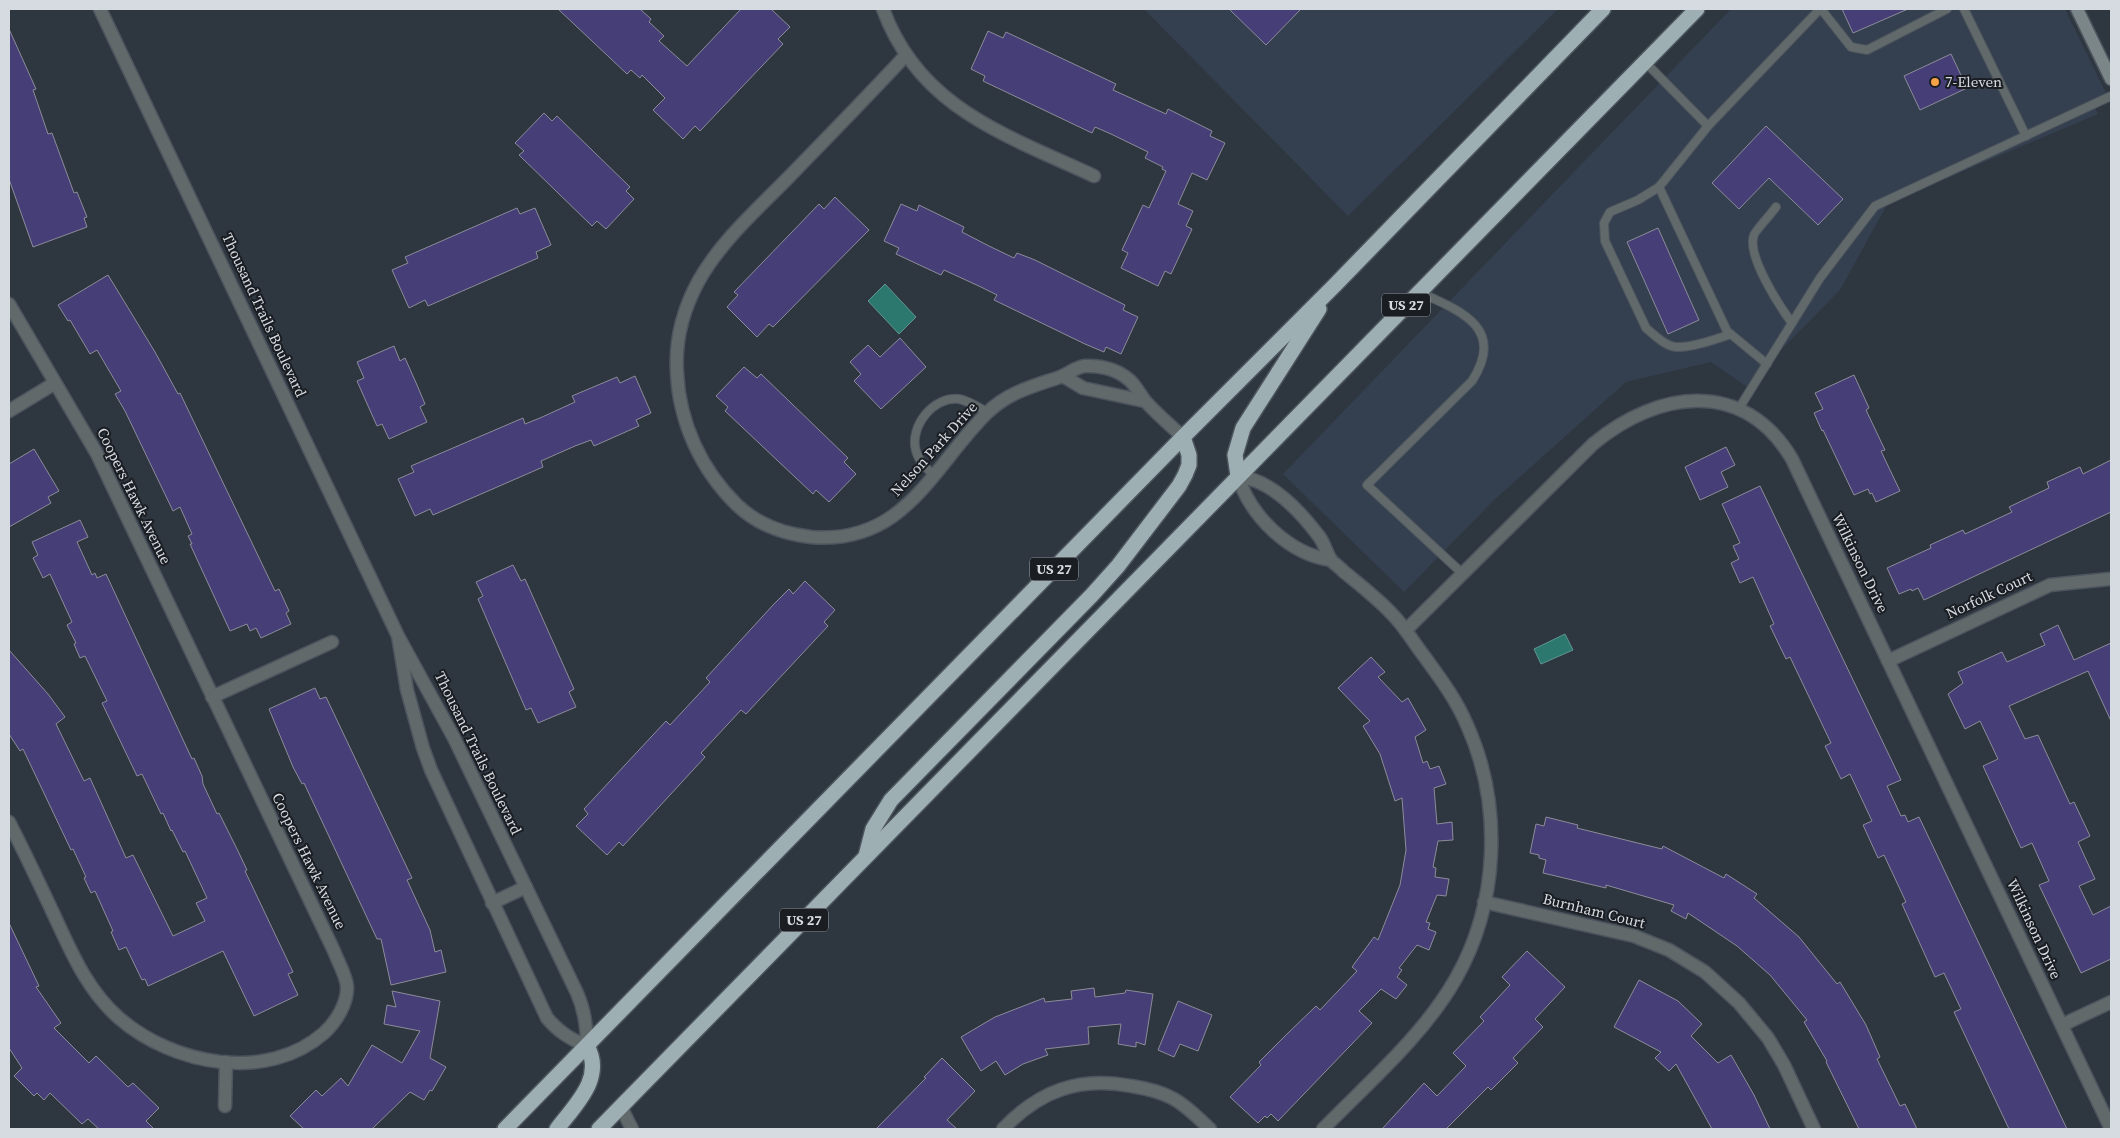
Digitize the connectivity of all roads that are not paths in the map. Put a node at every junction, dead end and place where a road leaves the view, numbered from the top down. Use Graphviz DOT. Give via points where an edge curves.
graph roads {
  1 [pos="100,9"];
  2 [pos="883,9"];
  3 [pos="1603,9"];
  4 [pos="1697,9"];
  5 [pos="1820,9"];
  6 [pos="1947,9"];
  7 [pos="1964,9"];
  8 [pos="2077,9"];
  9 [pos="906,55"];
  10 [pos="1645,62"];
  11 [pos="2111,79"];
  12 [pos="2111,96"];
  13 [pos="1708,126"];
  14 [pos="2026,136"];
  15 [pos="1094,176"];
  16 [pos="1659,187"];
  17 [pos="1776,208"];
  18 [pos="1335,285"];
  19 [pos="1419,292"];
  20 [pos="9,304"];
  21 [pos="1792,323"];
  22 [pos="1731,334"];
  23 [pos="1767,364"];
  24 [pos="1062,376"];
  25 [pos="55,383"];
  26 [pos="1144,401"];
  27 [pos="1738,410"];
  28 [pos="9,411"];
  29 [pos="987,412"];
  30 [pos="1183,437"];
  31 [pos="935,476"];
  32 [pos="1238,476"];
  33 [pos="1331,560"];
  34 [pos="1463,574"];
  35 [pos="2109,579"];
  36 [pos="1406,630"];
  37 [pos="398,636"];
  38 [pos="332,642"];
  39 [pos="1888,661"];
  40 [pos="212,697"];
  41 [pos="9,822"];
  42 [pos="866,856"];
  43 [pos="526,887"];
  44 [pos="1484,902"];
  45 [pos="492,903"];
  46 [pos="2111,1002"];
  47 [pos="2062,1025"];
  48 [pos="587,1046"];
  49 [pos="226,1062"];
  50 [pos="225,1106"];
  51 [pos="621,1107"];
  52 [pos="505,1129"];
  53 [pos="557,1129"];
  54 [pos="599,1129"];
  55 [pos="632,1129"];
  56 [pos="1003,1129"];
  57 [pos="1210,1129"];
  58 [pos="1323,1129"];
  59 [pos="1814,1129"];
  60 [pos="2111,1129"];
  1 -- 37 [label="street, Thousand Trails Boulevard"];
  2 -- 9 [label="street"];
  3 -- 18 [label="highway, US 27"];
  4 -- 10 [label="highway, US 27"];
  5 -- 6 [label="lane" via="1851,47 1867,50"];
  5 -- 13 [label="lane"];
  7 -- 14 [label="lane"];
  8 -- 11 [label="main road"];
  9 -- 15 [label="street" via="940,94 969,115"];
  9 -- 31 [label="street, Nelson Park Drive" via="735,232 706,269 684,315 678,347 678,389 687,425 702,461 740,508 771,527 819,537 867,529 898,513"];
  10 -- 13 [label="lane"];
  10 -- 19 [label="highway, US 27"];
  12 -- 14 [label="lane"];
  13 -- 16 [label="lane"];
  14 -- 21 [label="lane" via="1875,206 1820,278"];
  16 -- 22 [label="lane"];
  16 -- 22 [label="lane" via="1610,212 1604,223 1605,241 1646,328 1657,338 1676,347 1714,341"];
  17 -- 21 [label="lane" via="1754,233 1752,247 1761,272"];
  18 -- 30 [label="highway, US 27"];
  18 -- 32 [label="highway" via="1243,428 1235,455"];
  19 -- 32 [label="highway, US 27"];
  19 -- 34 [label="lane" via="1464,314 1478,326 1484,344 1482,366 1472,381 1367,485"];
  20 -- 25 [label="street, Coopers Hawk Avenue"];
  21 -- 23 [label="lane"];
  22 -- 23 [label="lane"];
  23 -- 27 [label="lane"];
  24 -- 26 [label="street" via="1083,388"];
  24 -- 26 [label="street, Nelson Park Drive" via="1084,366 1122,373 1137,388"];
  24 -- 29 [label="street, Nelson Park Drive" via="1018,392"];
  25 -- 28 [label="street"];
  25 -- 40 [label="street, Coopers Hawk Avenue" via="97,454"];
  26 -- 30 [label="street"];
  27 -- 34 [label="street, Wilkinson Drive" via="1716,402 1677,402 1614,427"];
  27 -- 39 [label="street, Wilkinson Drive" via="1767,426 1787,451"];
  29 -- 31 [label="street, Nelson Park Drive"];
  29 -- 31 [label="lane" via="957,399 939,404 925,414 915,435 916,451 924,466"];
  30 -- 42 [label="highway" via="1189,465 1179,486 1106,580 891,800 873,829"];
  30 -- 48 [label="highway, US 27"];
  32 -- 33 [label="street" via="1259,481 1278,493 1319,536"];
  32 -- 33 [label="street" via="1252,507 1288,544 1308,555"];
  32 -- 42 [label="highway, US 27"];
  33 -- 36 [label="street"];
  34 -- 36 [label="street, Wilkinson Drive"];
  35 -- 39 [label="street, Norfolk Court" via="2050,585"];
  36 -- 44 [label="street" via="1460,710 1483,769 1492,841"];
  37 -- 43 [label="street, Thousand Trails Boulevard" via="454,738"];
  37 -- 45 [label="street, Thousand Trails Boulevard" via="407,690 422,748"];
  38 -- 40 [label="street"];
  39 -- 47 [label="street, Wilkinson Drive"];
  40 -- 49 [label="street, Coopers Hawk Avenue" via="334,951 347,985 339,1014 311,1045 275,1058"];
  41 -- 49 [label="street, Coopers Hawk Avenue" via="75,960 94,992 133,1030 163,1047 195,1058"];
  42 -- 51 [label="highway, US 27"];
  43 -- 45 [label="street"];
  43 -- 48 [label="street, Thousand Trails Boulevard" via="584,1010"];
  44 -- 58 [label="street" via="1463,965 1435,1010 1412,1039"];
  44 -- 59 [label="street, Burnham Court" via="1621,932 1664,948 1698,968 1739,1003 1768,1038"];
  45 -- 48 [label="street, Thousand Trails Boulevard" via="547,1018 558,1031"];
  46 -- 47 [label="street"];
  47 -- 60 [label="street, Wilkinson Drive"];
  48 -- 52 [label="highway, US 27"];
  48 -- 53 [label="highway" via="594,1063 591,1079 582,1097"];
  49 -- 50 [label="street"];
  51 -- 54 [label="highway, US 27"];
  51 -- 55 [label="street"];
  56 -- 57 [label="street" via="1053,1091 1091,1082 1122,1084 1172,1098"];
}
